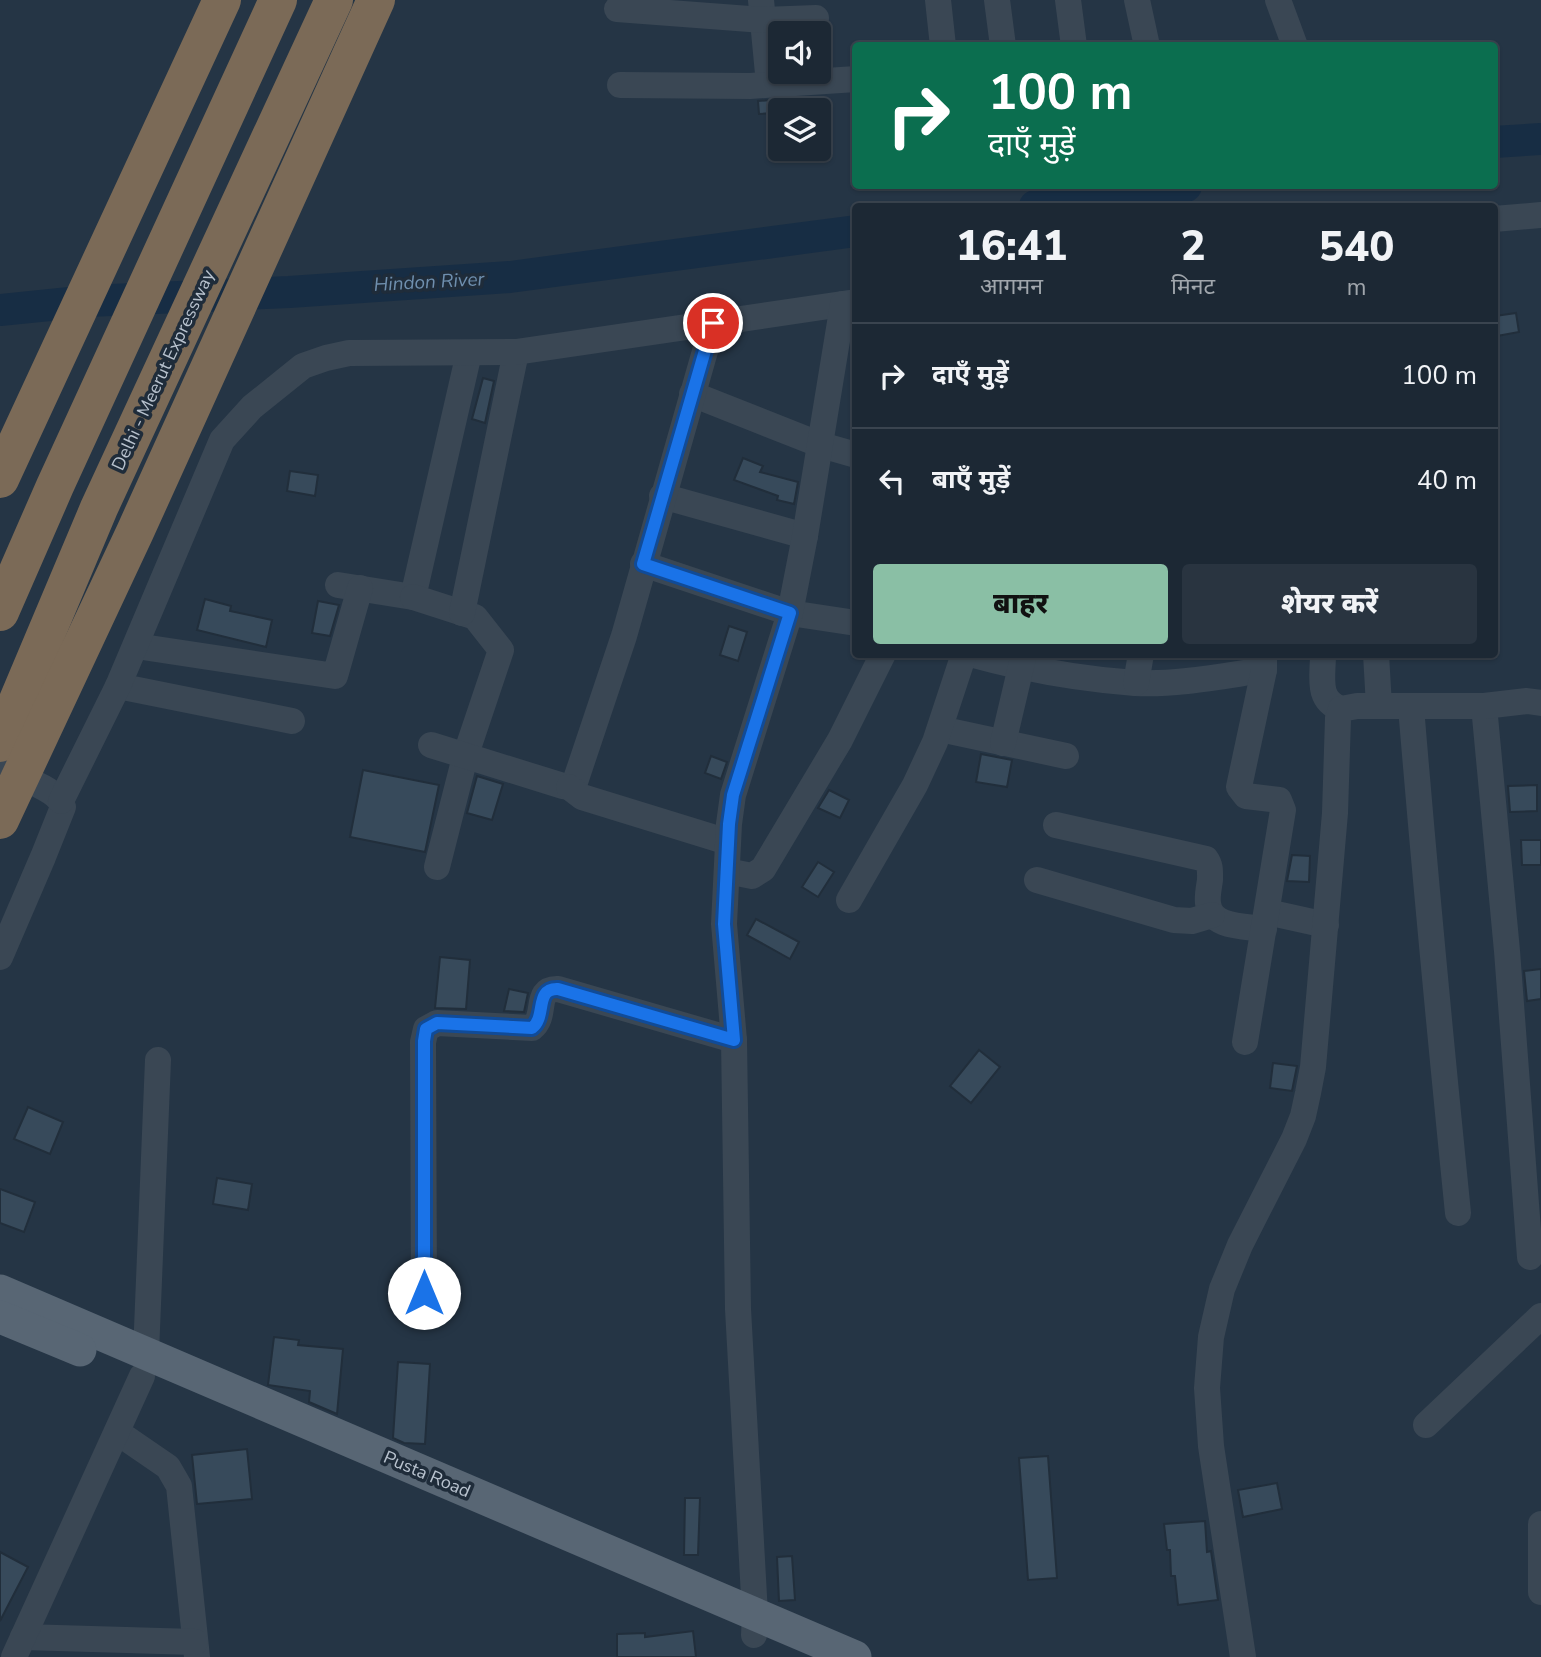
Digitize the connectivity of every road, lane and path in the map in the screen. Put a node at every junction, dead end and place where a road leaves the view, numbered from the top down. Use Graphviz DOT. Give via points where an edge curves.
graph roads {
  1 [pos="222,0"];
  2 [pos="278,0"];
  3 [pos="334,0"];
  4 [pos="376,0"];
  5 [pos="938,0"];
  6 [pos="997,0"];
  7 [pos="1068,0"];
  8 [pos="1137,0"];
  9 [pos="1278,0"];
  10 [pos="617,9"];
  11 [pos="762,10"];
  12 [pos="816,18"];
  13 [pos="943,42"];
  14 [pos="1002,42"];
  15 [pos="1073,42"];
  16 [pos="1146,42"];
  17 [pos="1294,42"];
  18 [pos="768,73"];
  19 [pos="852,79"];
  20 [pos="831,80"];
  21 [pos="769,84"];
  22 [pos="620,85"];
  23 [pos="1541,215"];
  24 [pos="1498,219"];
  25 [pos="850,303"];
  26 [pos="713,323"];
  27 [pos="516,352"];
  28 [pos="469,353"];
  29 [pos="692,394"];
  30 [pos="821,446"];
  31 [pos="852,454"];
  32 [pos="4,471"];
  33 [pos="662,496"];
  34 [pos="806,536"];
  35 [pos="643,564"];
  36 [pos="413,597"];
  37 [pos="0,612"];
  38 [pos="461,613"];
  39 [pos="790,613"];
  40 [pos="852,622"];
  41 [pos="136,646"];
  42 [pos="881,658"];
  43 [pos="963,658"];
  44 [pos="1000,658"];
  45 [pos="1141,658"];
  46 [pos="1323,658"];
  47 [pos="1376,658"];
  48 [pos="1022,661"];
  49 [pos="1264,662"];
  50 [pos="1136,683"];
  51 [pos="118,686"];
  52 [pos="1541,702"];
  53 [pos="1379,706"];
  54 [pos="1411,706"];
  55 [pos="1484,706"];
  56 [pos="1341,709"];
  57 [pos="292,720"];
  58 [pos="940,729"];
  59 [pos="1003,743"];
  60 [pos="431,745"];
  61 [pos="1066,756"];
  62 [pos="465,757"];
  63 [pos="8,777"];
  64 [pos="569,787"];
  65 [pos="61,801"];
  66 [pos="1056,825"];
  67 [pos="728,842"];
  68 [pos="437,866"];
  69 [pos="727,872"];
  70 [pos="1037,880"];
  71 [pos="849,901"];
  72 [pos="1212,915"];
  73 [pos="1265,921"];
  74 [pos="1326,925"];
  75 [pos="0,957"];
  76 [pos="734,1040"];
  77 [pos="1245,1042"];
  78 [pos="158,1060"];
  79 [pos="1458,1213"];
  80 [pos="1530,1257"];
  81 [pos="0,1291"];
  82 [pos="424,1293"];
  83 [pos="1541,1316"];
  84 [pos="0,1317"];
  85 [pos="144,1365"];
  86 [pos="1426,1425"];
  87 [pos="117,1432"];
  88 [pos="1541,1524"];
  89 [pos="1541,1592"];
  90 [pos="754,1624"];
  91 [pos="19,1647"];
  92 [pos="196,1650"];
  93 [pos="808,1657"];
  94 [pos="855,1657"];
  95 [pos="1243,1657"];
  1 -- 32 [label="highway"];
  2 -- 37 [label="highway"];
  3 -- 63 [label="highway, Delhi - Meerut Expressway" via="99,508"];
  4 -- 63 [label="highway" via="135,532 78,652"];
  5 -- 13 [label="street"];
  6 -- 14 [label="street"];
  7 -- 15 [label="street"];
  8 -- 16 [label="street"];
  9 -- 17 [label="street"];
  10 -- 11 [label="street"];
  11 -- 12 [label="street"];
  11 -- 18 [label="street"];
  19 -- 20 [label="street"];
  21 -- 22 [label="street"];
  23 -- 24 [label="street"];
  25 -- 26 [label="street"];
  25 -- 30 [label="street"];
  26 -- 27 [label="street"];
  26 -- 29 [label="street"];
  27 -- 28 [label="street"];
  27 -- 38 [label="street"];
  28 -- 36 [label="street"];
  28 -- 41 [label="street" via="349,353 326,358 303,366 252,407 222,440"];
  29 -- 30 [label="street"];
  29 -- 33 [label="street"];
  30 -- 31 [label="street"];
  30 -- 34 [label="street"];
  33 -- 34 [label="street"];
  33 -- 35 [label="street"];
  34 -- 39 [label="street"];
  35 -- 39 [label="street"];
  35 -- 64 [label="street" via="578,776"];
  36 -- 38 [label="street"];
  36 -- 41 [label="street" via="349,587 335,676"];
  38 -- 62 [label="street" via="475,617 501,650"];
  39 -- 40 [label="street"];
  39 -- 67 [label="street" via="733,795"];
  41 -- 51 [label="street"];
  42 -- 69 [label="street" via="840,740 763,869 752,876"];
  43 -- 58 [label="street"];
  44 -- 48 [label="street"];
  45 -- 50 [label="street"];
  46 -- 56 [label="street" via="1325,699"];
  47 -- 53 [label="street"];
  48 -- 50 [label="street"];
  48 -- 59 [label="street"];
  49 -- 50 [label="street" via="1194,680"];
  49 -- 73 [label="street" via="1239,787 1246,796 1276,798 1283,806"];
  51 -- 57 [label="street"];
  51 -- 65 [label="street"];
  52 -- 55 [label="street"];
  53 -- 54 [label="street"];
  53 -- 56 [label="street"];
  54 -- 55 [label="street"];
  54 -- 79 [label="street"];
  55 -- 80 [label="street"];
  56 -- 74 [label="street"];
  58 -- 59 [label="street"];
  58 -- 71 [label="street" via="915,785"];
  59 -- 61 [label="street"];
  60 -- 62 [label="street"];
  62 -- 64 [label="street"];
  62 -- 68 [label="street"];
  63 -- 65 [label="street" via="52,792"];
  64 -- 67 [label="street" via="582,797"];
  65 -- 75 [label="street" via="63,807"];
  66 -- 72 [label="street" via="1206,859"];
  67 -- 69 [label="street"];
  69 -- 76 [label="street" via="724,924"];
  70 -- 72 [label="street" via="1174,920"];
  72 -- 73 [label="street" via="1230,924"];
  73 -- 74 [label="street"];
  73 -- 77 [label="street"];
  74 -- 95 [label="street" via="1313,1067 1303,1116 1240,1245 1222,1289 1211,1337 1212,1446"];
  76 -- 82 [label="street" via="558,989 544,992 539,1019 532,1028 437,1023 426,1029"];
  76 -- 90 [label="street" via="738,1309"];
  78 -- 85 [label="street"];
  81 -- 85 [label="main road, Pusta Road"];
  83 -- 86 [label="street"];
  84 -- 85 [label="main road, Pusta Road"];
  85 -- 87 [label="street"];
  85 -- 90 [label="main road, Pusta Road" via="279,1429"];
  87 -- 91 [label="street"];
  87 -- 92 [label="street" via="168,1467 178,1486"];
  88 -- 89 [label="street"];
  90 -- 93 [label="main road, Pusta Road"];
  90 -- 94 [label="main road, Pusta Road"];
  91 -- 92 [label="street"];
}
